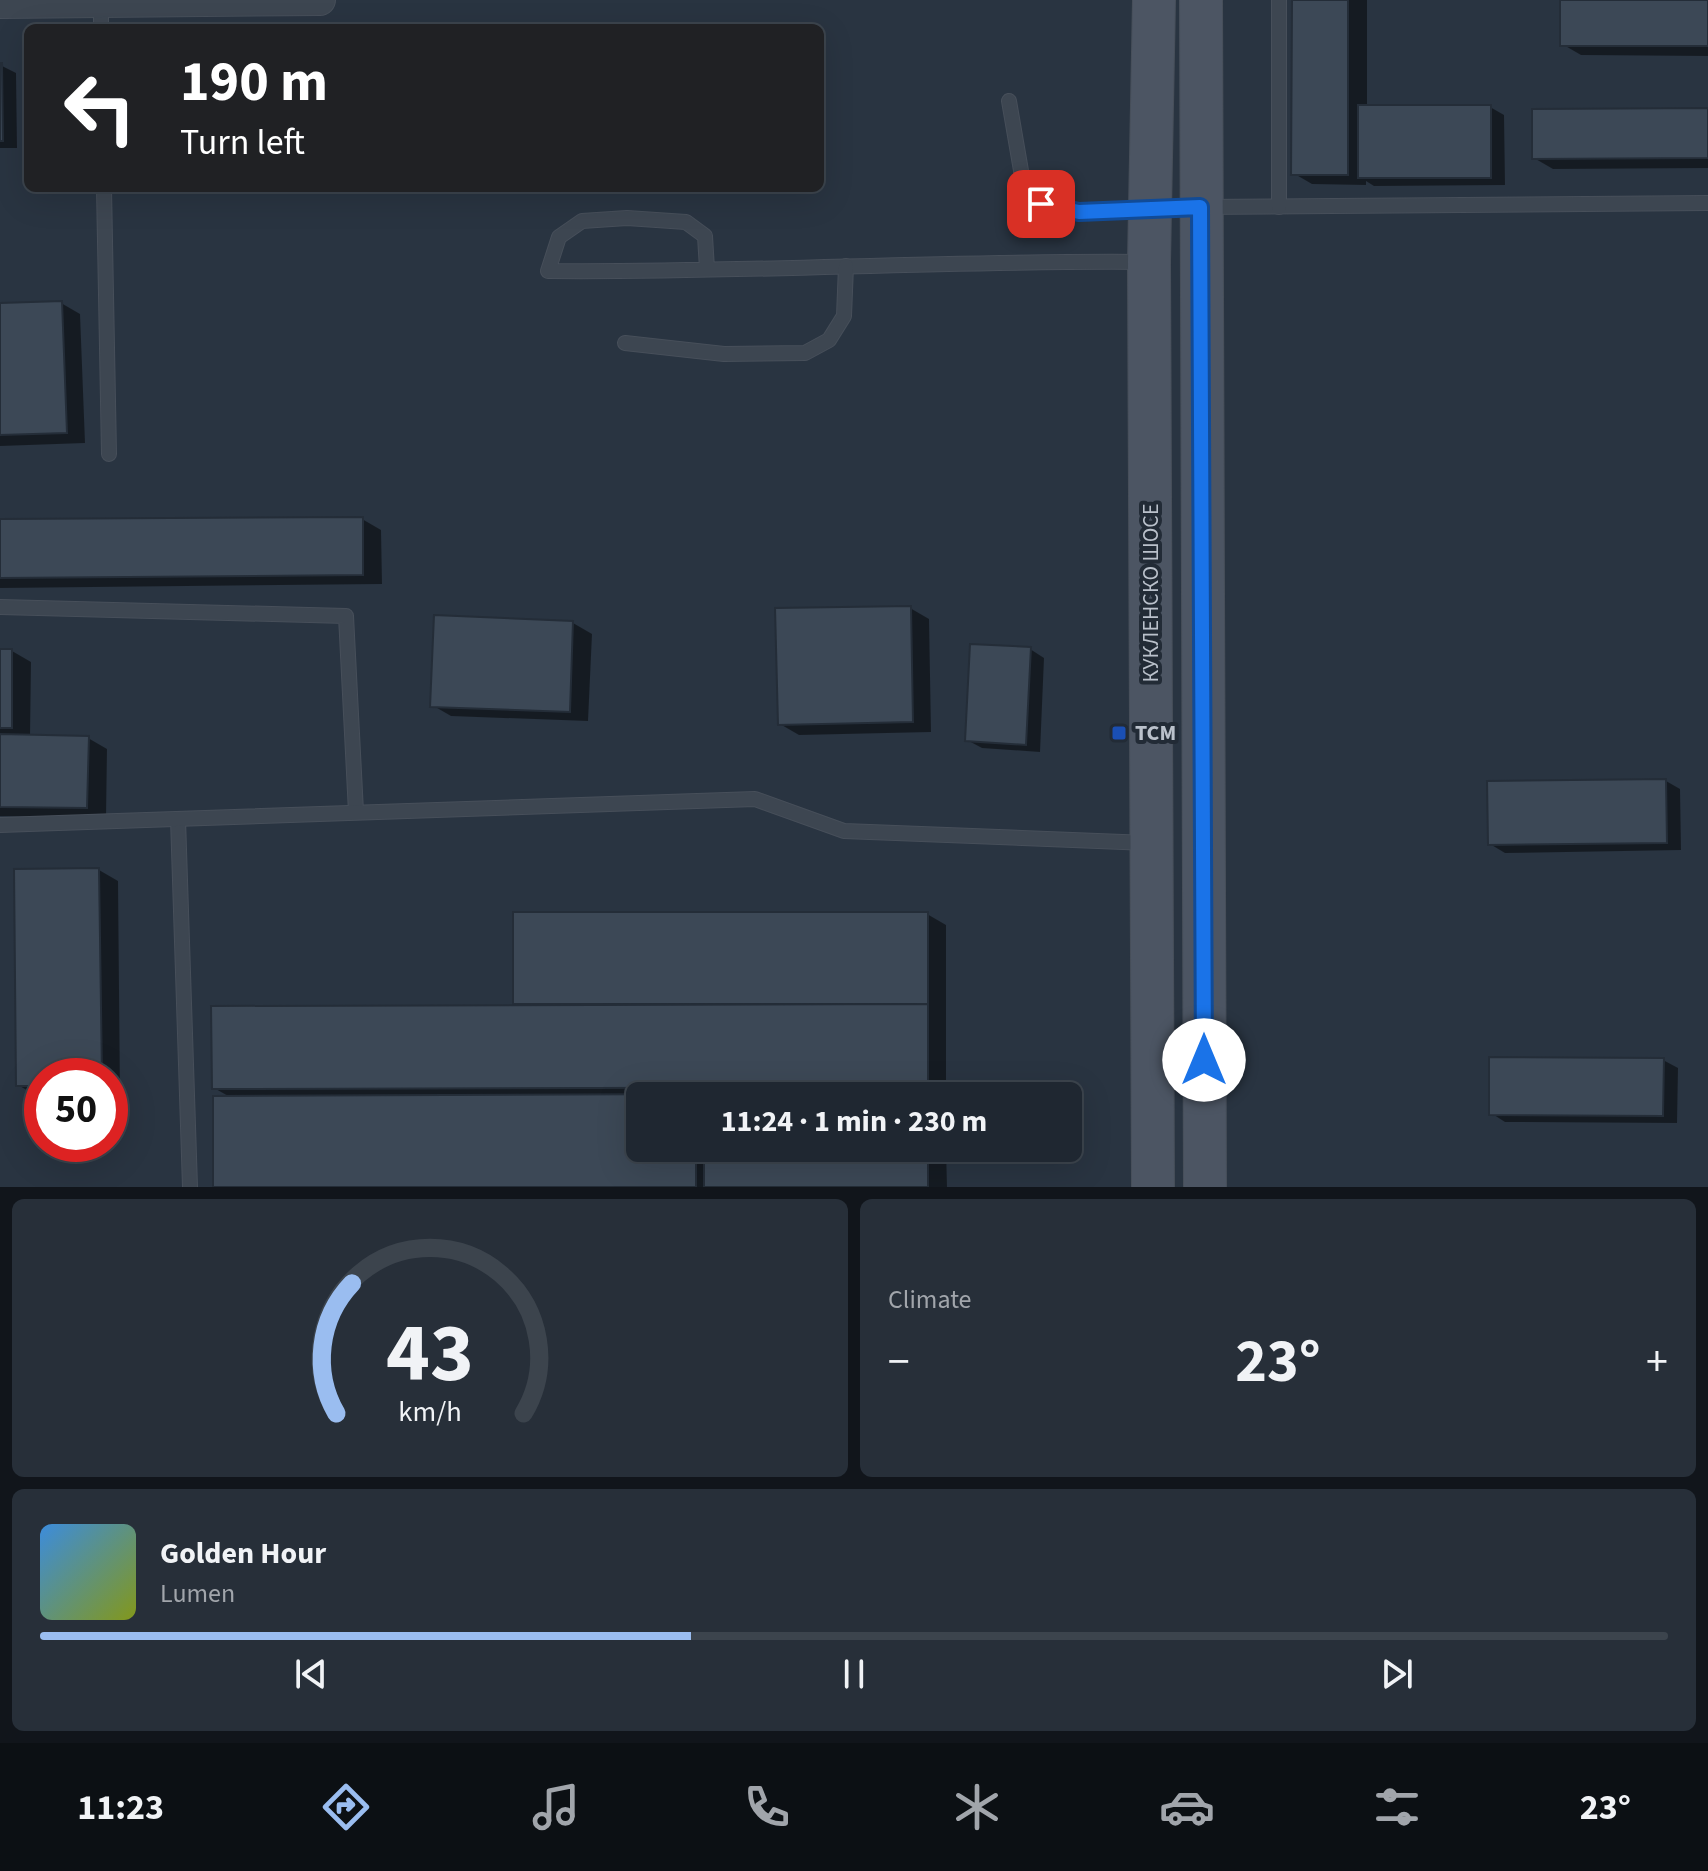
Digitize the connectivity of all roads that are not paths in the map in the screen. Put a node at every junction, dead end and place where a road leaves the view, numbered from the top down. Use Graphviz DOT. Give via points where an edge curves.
graph roads {
  1 [pos="320,0"];
  2 [pos="1154,0"];
  3 [pos="1201,0"];
  4 [pos="1279,0"];
  5 [pos="0,3"];
  6 [pos="101,15"];
  7 [pos="1009,101"];
  8 [pos="104,192"];
  9 [pos="1708,203"];
  10 [pos="1200,207"];
  11 [pos="1279,207"];
  12 [pos="1150,211"];
  13 [pos="1149,262"];
  14 [pos="846,266"];
  15 [pos="707,269"];
  16 [pos="625,343"];
  17 [pos="109,454"];
  18 [pos="0,607"];
  19 [pos="356,812"];
  20 [pos="178,819"];
  21 [pos="0,825"];
  22 [pos="1153,843"];
  23 [pos="190,1187"];
  24 [pos="1153,1187"];
  25 [pos="1205,1187"];
  1 -- 6 [label="street"];
  2 -- 12 [label="main road, КУКЛЕНСКО ШОСЕ"];
  3 -- 10 [label="main road"];
  4 -- 11 [label="lane"];
  5 -- 6 [label="street"];
  7 -- 12 [label="lane" via="1024,188 1041,204 1079,212"];
  8 -- 17 [label="lane"];
  9 -- 11 [label="lane"];
  10 -- 11 [label="lane"];
  10 -- 12 [label="lane"];
  10 -- 25 [label="main road"];
  12 -- 13 [label="main road, КУКЛЕНСКО ШОСЕ"];
  13 -- 14 [label="lane"];
  13 -- 22 [label="main road, КУКЛЕНСКО ШОСЕ"];
  14 -- 15 [label="lane"];
  14 -- 16 [label="lane" via="844,316 829,340 805,353 724,354"];
  15 -- 15 [label="lane" via="587,272 548,271 559,237 582,221 627,218 686,222 705,236"];
  18 -- 19 [label="lane" via="346,616"];
  19 -- 20 [label="lane"];
  19 -- 22 [label="lane" via="755,799 844,831"];
  20 -- 21 [label="lane"];
  20 -- 23 [label="lane"];
  22 -- 24 [label="main road, КУКЛЕНСКО ШОСЕ"];
}
